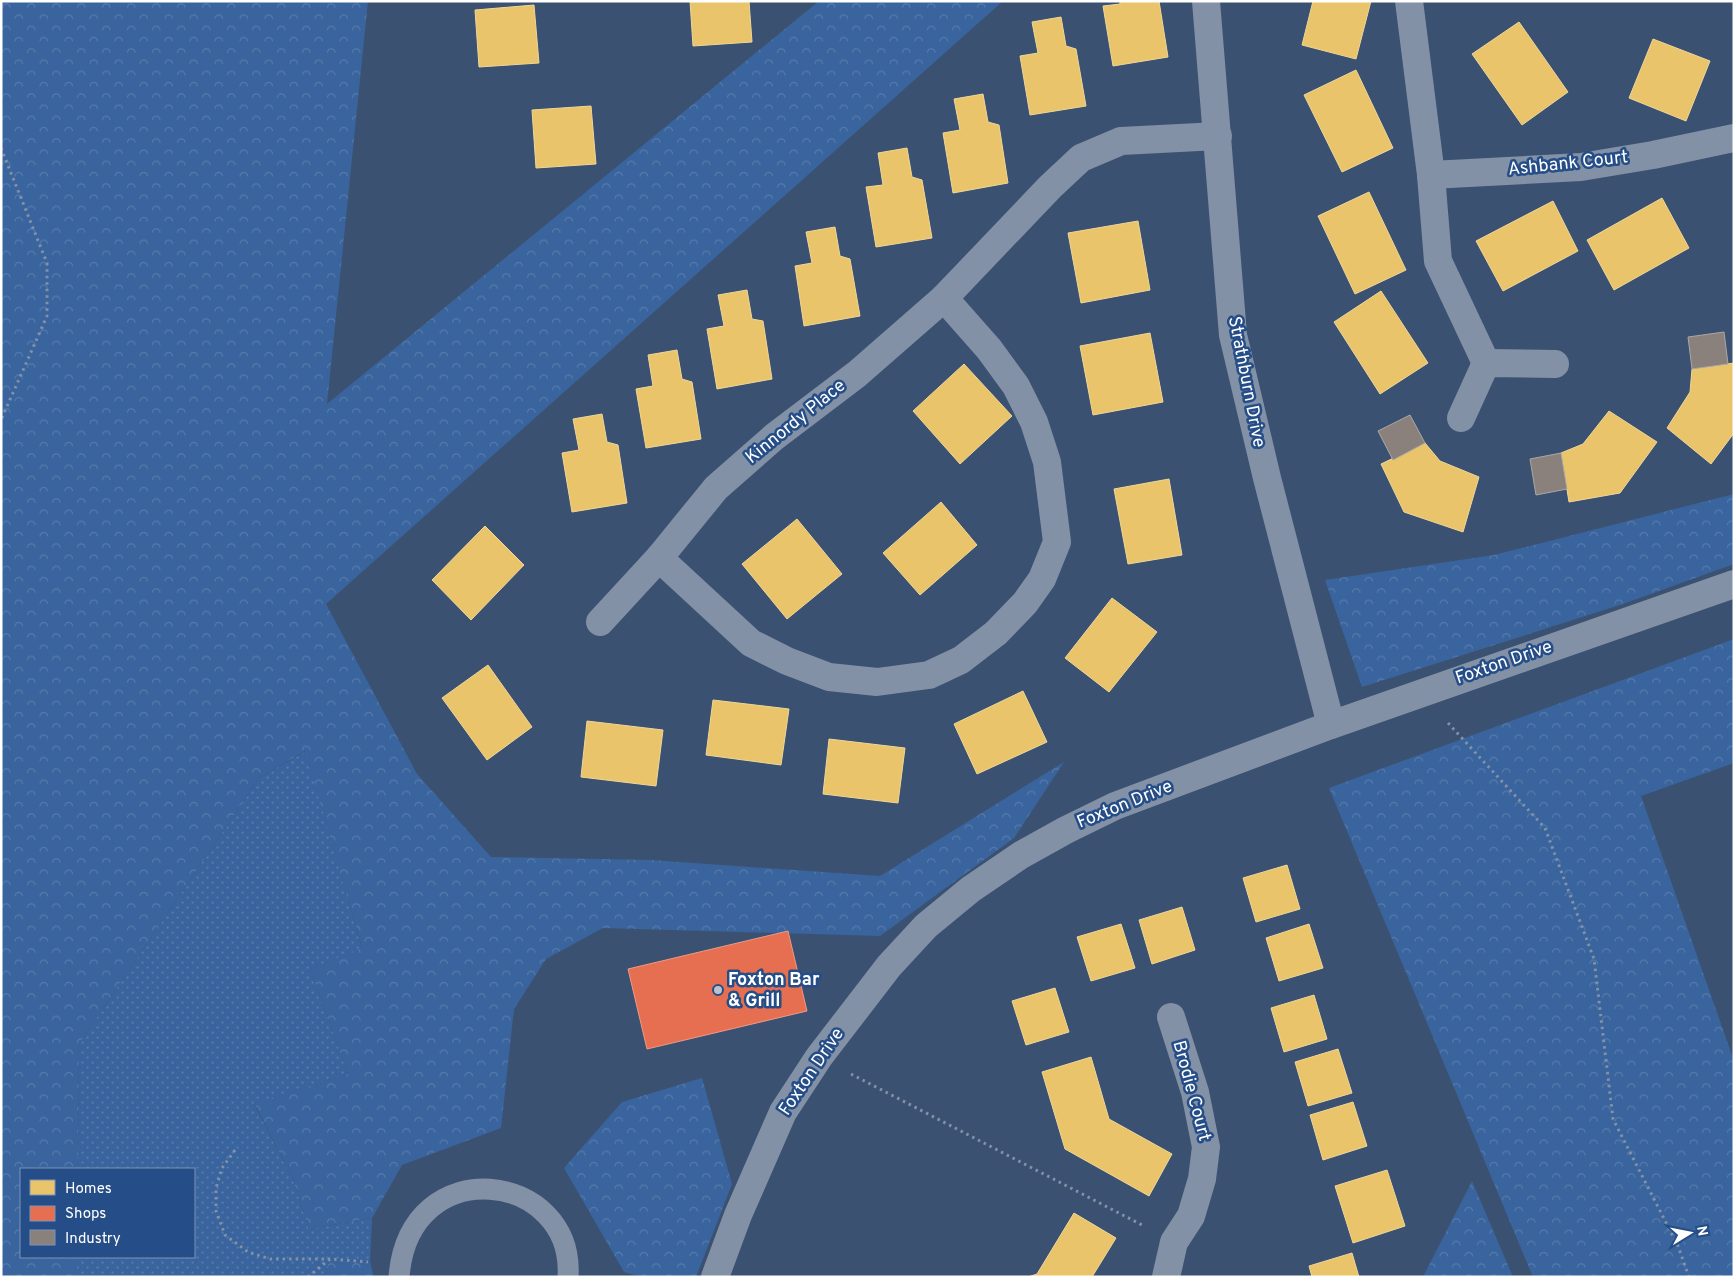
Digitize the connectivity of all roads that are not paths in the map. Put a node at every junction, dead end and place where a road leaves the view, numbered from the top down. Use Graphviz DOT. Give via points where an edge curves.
graph roads {
  1 [pos="1206,1"];
  2 [pos="1409,1"];
  3 [pos="1218,136"];
  4 [pos="1734,138"];
  5 [pos="1431,175"];
  6 [pos="944,298"];
  7 [pos="1486,363"];
  8 [pos="1555,364"];
  9 [pos="1461,418"];
  10 [pos="659,558"];
  11 [pos="1734,584"];
  12 [pos="600,622"];
  13 [pos="1331,725"];
  14 [pos="1171,1017"];
  15 [pos="400,1271"];
  16 [pos="568,1277"];
  17 [pos="715,1277"];
  18 [pos="1166,1277"];
  1 -- 3 [label="street, Strathburn Drive"];
  2 -- 5 [label="street"];
  3 -- 6 [label="street, Kinnordy Place" via="1121,141 1081,158"];
  3 -- 13 [label="street, Strathburn Drive" via="1234,335 1266,478"];
  4 -- 5 [label="street, Ashbank Court" via="1580,167"];
  5 -- 7 [label="street" via="1438,261"];
  6 -- 10 [label="street, Kinnordy Place" via="857,374 774,437 716,488"];
  6 -- 10 [label="street" via="989,349 1016,386 1034,422 1047,462 1057,542 1042,579 1025,603 996,633 961,660 929,675 877,682 829,677 751,643"];
  7 -- 8 [label="street"];
  7 -- 9 [label="street"];
  10 -- 12 [label="street, Kinnordy Place"];
  11 -- 13 [label="street, Foxton Drive"];
  13 -- 17 [label="street, Foxton Drive" via="1115,806 1066,830 1021,855 971,889 926,926 889,966 819,1057 783,1112"];
  14 -- 18 [label="street, Brodie Court" via="1195,1092 1206,1148 1202,1179 1191,1216 1174,1242"];
  15 -- 16 [label="lane" via="402,1252 414,1225 435,1204 461,1191 491,1188 519,1195 544,1212 561,1236 569,1264"];
}
